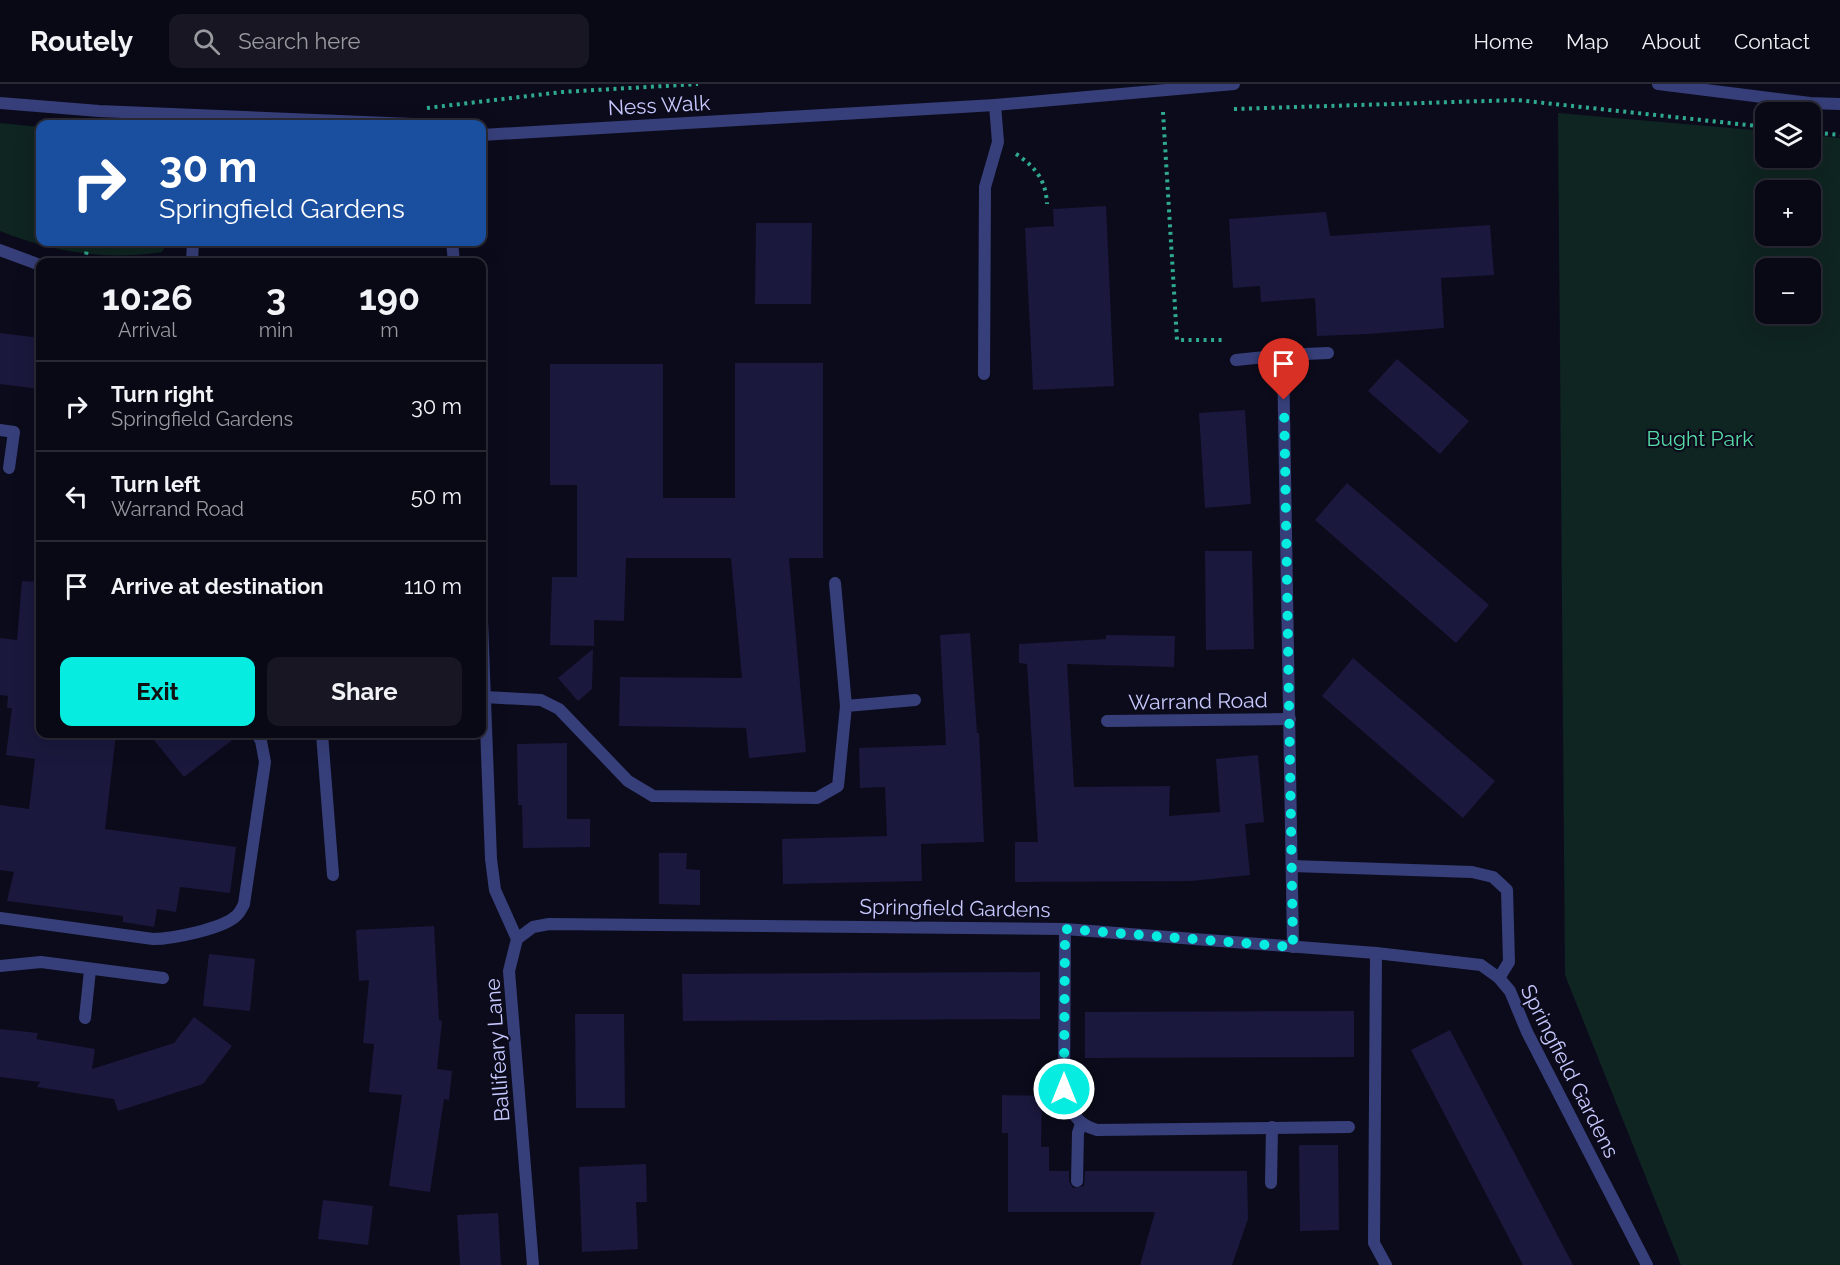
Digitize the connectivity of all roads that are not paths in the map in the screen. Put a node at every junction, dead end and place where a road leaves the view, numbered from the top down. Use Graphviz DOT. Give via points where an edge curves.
graph roads {
  1 [pos="1234,84"];
  2 [pos="1658,84"];
  3 [pos="0,103"];
  4 [pos="1840,104"];
  5 [pos="995,105"];
  6 [pos="198,120"];
  7 [pos="348,120"];
  8 [pos="486,135"];
  9 [pos="0,250"];
  10 [pos="36,264"];
  11 [pos="1328,353"];
  12 [pos="1283,355"];
  13 [pos="1236,360"];
  14 [pos="984,374"];
  15 [pos="0,430"];
  16 [pos="9,468"];
  17 [pos="835,583"];
  18 [pos="486,697"];
  19 [pos="915,700"];
  20 [pos="846,706"];
  21 [pos="1290,719"];
  22 [pos="1107,721"];
  23 [pos="259,738"];
  24 [pos="322,738"];
  25 [pos="486,738"];
  26 [pos="1292,866"];
  27 [pos="333,875"];
  28 [pos="0,918"];
  29 [pos="1065,929"];
  30 [pos="517,939"];
  31 [pos="1293,947"];
  32 [pos="1376,953"];
  33 [pos="0,966"];
  34 [pos="90,970"];
  35 [pos="163,978"];
  36 [pos="1499,978"];
  37 [pos="85,1018"];
  38 [pos="1082,1124"];
  39 [pos="1272,1127"];
  40 [pos="1349,1127"];
  41 [pos="1077,1180"];
  42 [pos="1271,1183"];
  43 [pos="533,1265"];
  44 [pos="1386,1265"];
  45 [pos="1647,1265"];
  1 -- 5 [label="street, Ness Walk"];
  2 -- 4 [label="street"];
  3 -- 6 [label="street"];
  5 -- 8 [label="street, Ness Walk"];
  5 -- 14 [label="street" via="998,142 985,187"];
  6 -- 7 [label="street"];
  9 -- 10 [label="street"];
  11 -- 12 [label="street"];
  12 -- 13 [label="street"];
  12 -- 21 [label="street, Warrand Road"];
  15 -- 16 [label="street" via="14,432"];
  17 -- 20 [label="street"];
  18 -- 20 [label="street" via="541,700 559,709 628,781 653,796 817,798 838,786"];
  19 -- 20 [label="street"];
  21 -- 22 [label="street, Warrand Road"];
  21 -- 26 [label="street, Warrand Road"];
  23 -- 28 [label="street" via="265,762 244,904 238,915 165,939"];
  24 -- 27 [label="street"];
  25 -- 30 [label="street" via="495,890"];
  26 -- 31 [label="street, Warrand Road"];
  26 -- 36 [label="street" via="1472,872 1493,877 1507,890 1509,962"];
  29 -- 30 [label="street, Springfield Gardens" via="549,924 532,927"];
  29 -- 31 [label="street, Springfield Gardens"];
  29 -- 38 [label="street" via="1064,1089 1071,1112"];
  30 -- 43 [label="street, Ballifeary Lane" via="509,971"];
  31 -- 32 [label="street, Springfield Gardens"];
  32 -- 36 [label="street, Springfield Gardens" via="1481,965"];
  32 -- 44 [label="street" via="1374,1243"];
  33 -- 34 [label="street" via="41,962"];
  34 -- 35 [label="street"];
  34 -- 37 [label="street"];
  36 -- 45 [label="street, Springfield Gardens" via="1510,991 1527,1032"];
  38 -- 39 [label="street" via="1097,1130"];
  38 -- 41 [label="street" via="1078,1133"];
  39 -- 40 [label="street"];
  39 -- 42 [label="street"];
}
